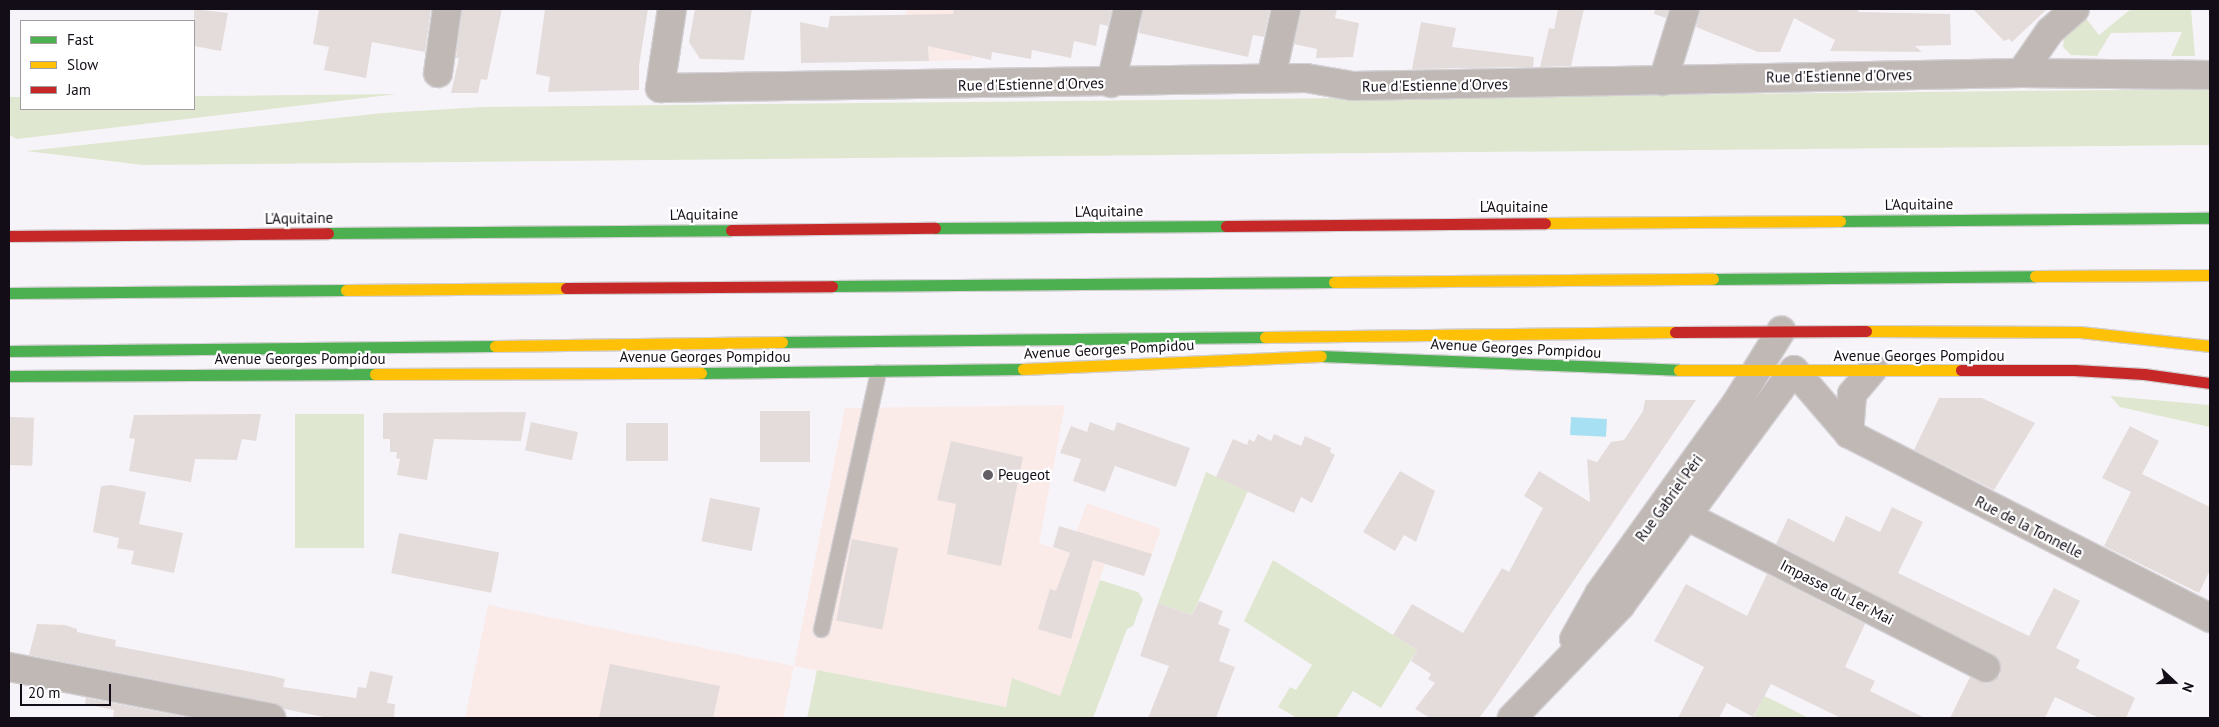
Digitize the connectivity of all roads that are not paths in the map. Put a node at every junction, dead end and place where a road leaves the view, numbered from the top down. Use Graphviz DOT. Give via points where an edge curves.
graph roads {
  1 [pos="447,9"];
  2 [pos="672,9"];
  3 [pos="1128,9"];
  4 [pos="1286,9"];
  5 [pos="1685,9"];
  6 [pos="2075,9"];
  7 [pos="438,73"];
  8 [pos="2021,73"];
  9 [pos="2210,76"];
  10 [pos="1271,78"];
  11 [pos="1663,81"];
  12 [pos="1111,83"];
  13 [pos="2210,218"];
  14 [pos="9,236"];
  15 [pos="2210,275"];
  16 [pos="9,293"];
  17 [pos="1781,331"];
  18 [pos="2210,346"];
  19 [pos="9,350"];
  20 [pos="1758,370"];
  21 [pos="1794,370"];
  22 [pos="1873,370"];
  23 [pos="878,372"];
  24 [pos="9,376"];
  25 [pos="2210,383"];
  26 [pos="1849,434"];
  27 [pos="1675,510"];
  28 [pos="2210,618"];
  29 [pos="821,629"];
  30 [pos="9,667"];
  31 [pos="1986,668"];
  32 [pos="271,718"];
  33 [pos="1512,718"];
  1 -- 7 [label="street"];
  2 -- 12 [label="street, Rue d'Estienne d'Orves" via="660,88"];
  3 -- 12 [label="street"];
  4 -- 10 [label="street"];
  5 -- 11 [label="street"];
  6 -- 8 [label="street" via="2050,31"];
  8 -- 9 [label="street, Rue d'Estienne d'Orves"];
  8 -- 11 [label="street, Rue d'Estienne d'Orves"];
  10 -- 11 [label="street, Rue d'Estienne d'Orves" via="1319,79 1353,86"];
  10 -- 12 [label="street, Rue d'Estienne d'Orves"];
  13 -- 14 [label="main road, L'Aquitaine"];
  15 -- 16 [label="main road"];
  17 -- 18 [label="main road, Avenue Georges Pompidou" via="2080,332 2147,336"];
  17 -- 19 [label="main road, Avenue Georges Pompidou"];
  17 -- 20 [label="street, Rue Gabriel Péri"];
  20 -- 21 [label="main road, Avenue Georges Pompidou"];
  20 -- 23 [label="main road, Avenue Georges Pompidou" via="1559,367 1370,356"];
  20 -- 27 [label="street, Rue Gabriel Péri"];
  21 -- 22 [label="main road, Avenue Georges Pompidou"];
  21 -- 26 [label="street, Rue de la Tonnelle"];
  21 -- 27 [label="street, Rue Gabriel Péri"];
  22 -- 25 [label="main road, Avenue Georges Pompidou" via="2074,370 2144,374"];
  22 -- 26 [label="street" via="1852,394"];
  23 -- 24 [label="main road, Avenue Georges Pompidou"];
  23 -- 29 [label="lane"];
  26 -- 28 [label="street, Rue de la Tonnelle"];
  27 -- 31 [label="street, Impasse du 1er Mai"];
  27 -- 33 [label="street, Rue Gabriel Péri" via="1620,606"];
  30 -- 32 [label="street"];
}
